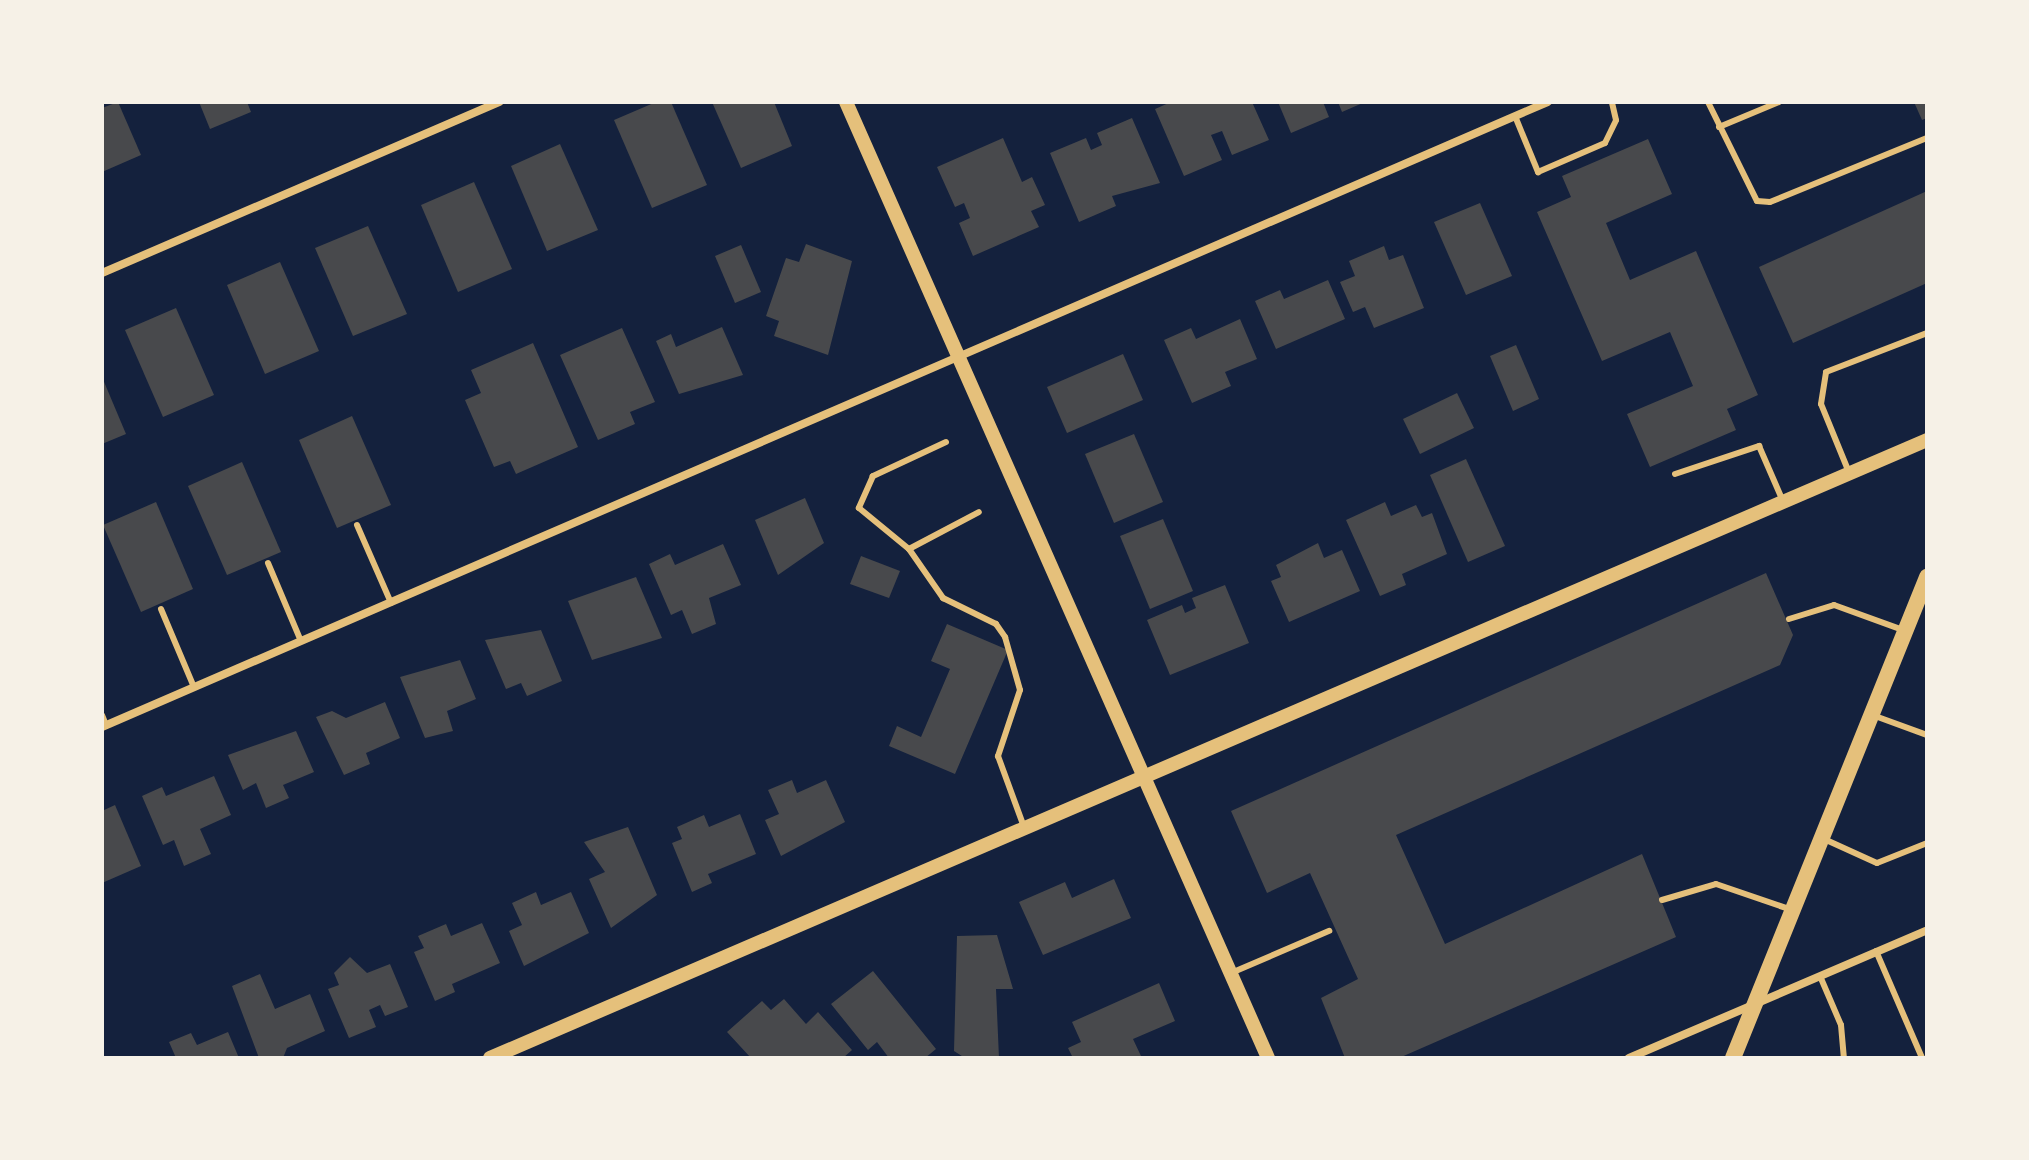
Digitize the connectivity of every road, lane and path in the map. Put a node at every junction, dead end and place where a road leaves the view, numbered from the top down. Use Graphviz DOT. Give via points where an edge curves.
graph roads {
  1 [pos="500,102"];
  2 [pos="846,102"];
  3 [pos="1548,102"];
  4 [pos="1612,102"];
  5 [pos="1708,102"];
  6 [pos="1779,102"];
  7 [pos="1515,116"];
  8 [pos="1719,127"];
  9 [pos="1927,138"];
  10 [pos="102,273"];
  11 [pos="1927,333"];
  12 [pos="961,357"];
  13 [pos="1927,440"];
  14 [pos="946,442"];
  15 [pos="1848,470"];
  16 [pos="1675,474"];
  17 [pos="1782,499"];
  18 [pos="979,512"];
  19 [pos="357,525"];
  20 [pos="909,549"];
  21 [pos="268,563"];
  22 [pos="1926,584"];
  23 [pos="391,603"];
  24 [pos="161,609"];
  25 [pos="1789,619"];
  26 [pos="1906,631"];
  27 [pos="301,641"];
  28 [pos="194,687"];
  29 [pos="102,715"];
  30 [pos="1872,715"];
  31 [pos="104,726"];
  32 [pos="1927,735"];
  33 [pos="1142,776"];
  34 [pos="1024,827"];
  35 [pos="1821,838"];
  36 [pos="1927,843"];
  37 [pos="1662,900"];
  38 [pos="1792,910"];
  39 [pos="1927,930"];
  40 [pos="1329,931"];
  41 [pos="1876,951"];
  42 [pos="1231,973"];
  43 [pos="1820,976"];
  44 [pos="1755,1002"];
  45 [pos="490,1058"];
  46 [pos="1268,1058"];
  47 [pos="1629,1058"];
  48 [pos="1733,1058"];
  49 [pos="1844,1058"];
  50 [pos="1922,1058"];
  1 -- 10 [label="street"];
  2 -- 12 [label="street"];
  3 -- 7 [label="street"];
  4 -- 7 [label="lane" via="1616,120 1605,143 1538,172"];
  5 -- 8 [label="lane"];
  6 -- 8 [label="lane"];
  7 -- 12 [label="street"];
  8 -- 9 [label="lane" via="1746,192 1770,202"];
  11 -- 15 [label="lane" via="1826,372 1821,404"];
  12 -- 23 [label="street"];
  12 -- 33 [label="street"];
  13 -- 15 [label="street"];
  14 -- 20 [label="lane" via="862,486 865,516"];
  15 -- 17 [label="street"];
  16 -- 17 [label="lane" via="1759,446"];
  17 -- 33 [label="street"];
  18 -- 20 [label="lane"];
  19 -- 23 [label="lane"];
  20 -- 34 [label="lane" via="943,598 996,624 1016,662 1020,690 998,756"];
  21 -- 27 [label="lane"];
  22 -- 26 [label="main road"];
  23 -- 27 [label="street"];
  24 -- 28 [label="lane"];
  25 -- 26 [label="lane" via="1834,605"];
  26 -- 30 [label="main road"];
  27 -- 28 [label="street"];
  28 -- 31 [label="street"];
  29 -- 31 [label="lane"];
  30 -- 32 [label="lane"];
  30 -- 35 [label="main road"];
  33 -- 34 [label="street"];
  33 -- 42 [label="street"];
  34 -- 45 [label="street"];
  35 -- 36 [label="lane" via="1877,863"];
  35 -- 38 [label="main road"];
  37 -- 38 [label="lane" via="1716,884"];
  38 -- 44 [label="main road"];
  39 -- 41 [label="street"];
  40 -- 42 [label="lane"];
  41 -- 43 [label="street"];
  41 -- 50 [label="lane"];
  42 -- 46 [label="street"];
  43 -- 44 [label="street"];
  43 -- 49 [label="lane" via="1841,1025"];
  44 -- 47 [label="street"];
  44 -- 48 [label="main road"];
}
